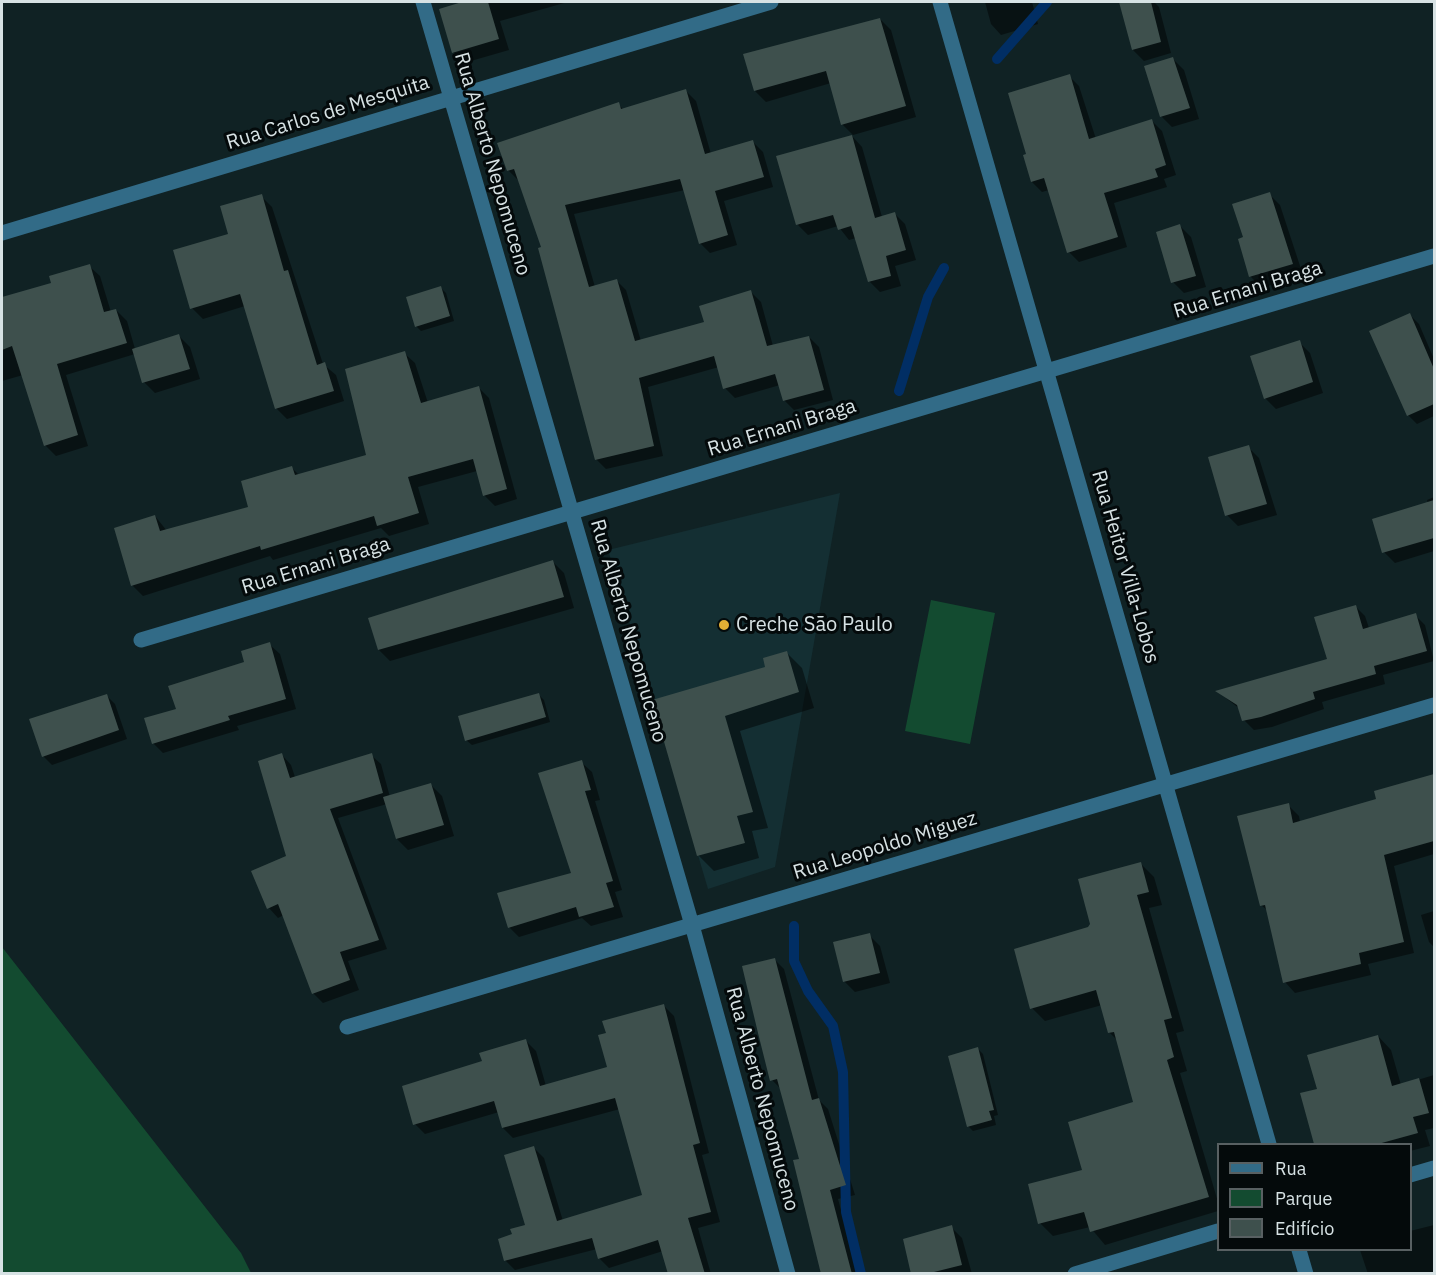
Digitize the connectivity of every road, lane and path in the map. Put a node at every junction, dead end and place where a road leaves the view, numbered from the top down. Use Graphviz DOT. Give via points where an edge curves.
graph roads {
  1 [pos="423,2"];
  2 [pos="771,2"];
  3 [pos="940,2"];
  4 [pos="451,97"];
  5 [pos="2,233"];
  6 [pos="1434,256"];
  7 [pos="1047,371"];
  8 [pos="572,512"];
  9 [pos="141,640"];
  10 [pos="1434,705"];
  11 [pos="1165,785"];
  12 [pos="692,925"];
  13 [pos="347,1027"];
  14 [pos="1269,1143"];
  15 [pos="1434,1168"];
  16 [pos="1412,1174"];
  17 [pos="1217,1231"];
  18 [pos="1299,1251"];
  19 [pos="788,1274"];
  20 [pos="1076,1274"];
  21 [pos="1306,1274"];
  1 -- 4 [label="street, Rua Alberto Nepomuceno"];
  2 -- 4 [label="street, Rua Carlos de Mesquita"];
  3 -- 7 [label="street, Rua Heitor Villa-Lobos"];
  4 -- 5 [label="street, Rua Carlos de Mesquita"];
  4 -- 8 [label="street, Rua Alberto Nepomuceno"];
  6 -- 7 [label="street, Rua Ernani Braga"];
  7 -- 8 [label="street, Rua Ernani Braga"];
  7 -- 11 [label="street, Rua Heitor Villa-Lobos"];
  8 -- 9 [label="street, Rua Ernani Braga"];
  8 -- 12 [label="street, Rua Alberto Nepomuceno"];
  10 -- 11 [label="street, Rua Leopoldo Miguez"];
  11 -- 12 [label="street, Rua Leopoldo Miguez"];
  11 -- 14 [label="street, Rua Heitor Villa-Lobos"];
  12 -- 13 [label="street, Rua Leopoldo Miguez"];
  12 -- 19 [label="street, Rua Alberto Nepomuceno"];
  15 -- 16 [label="street"];
  17 -- 20 [label="street"];
  18 -- 21 [label="street"];
}
